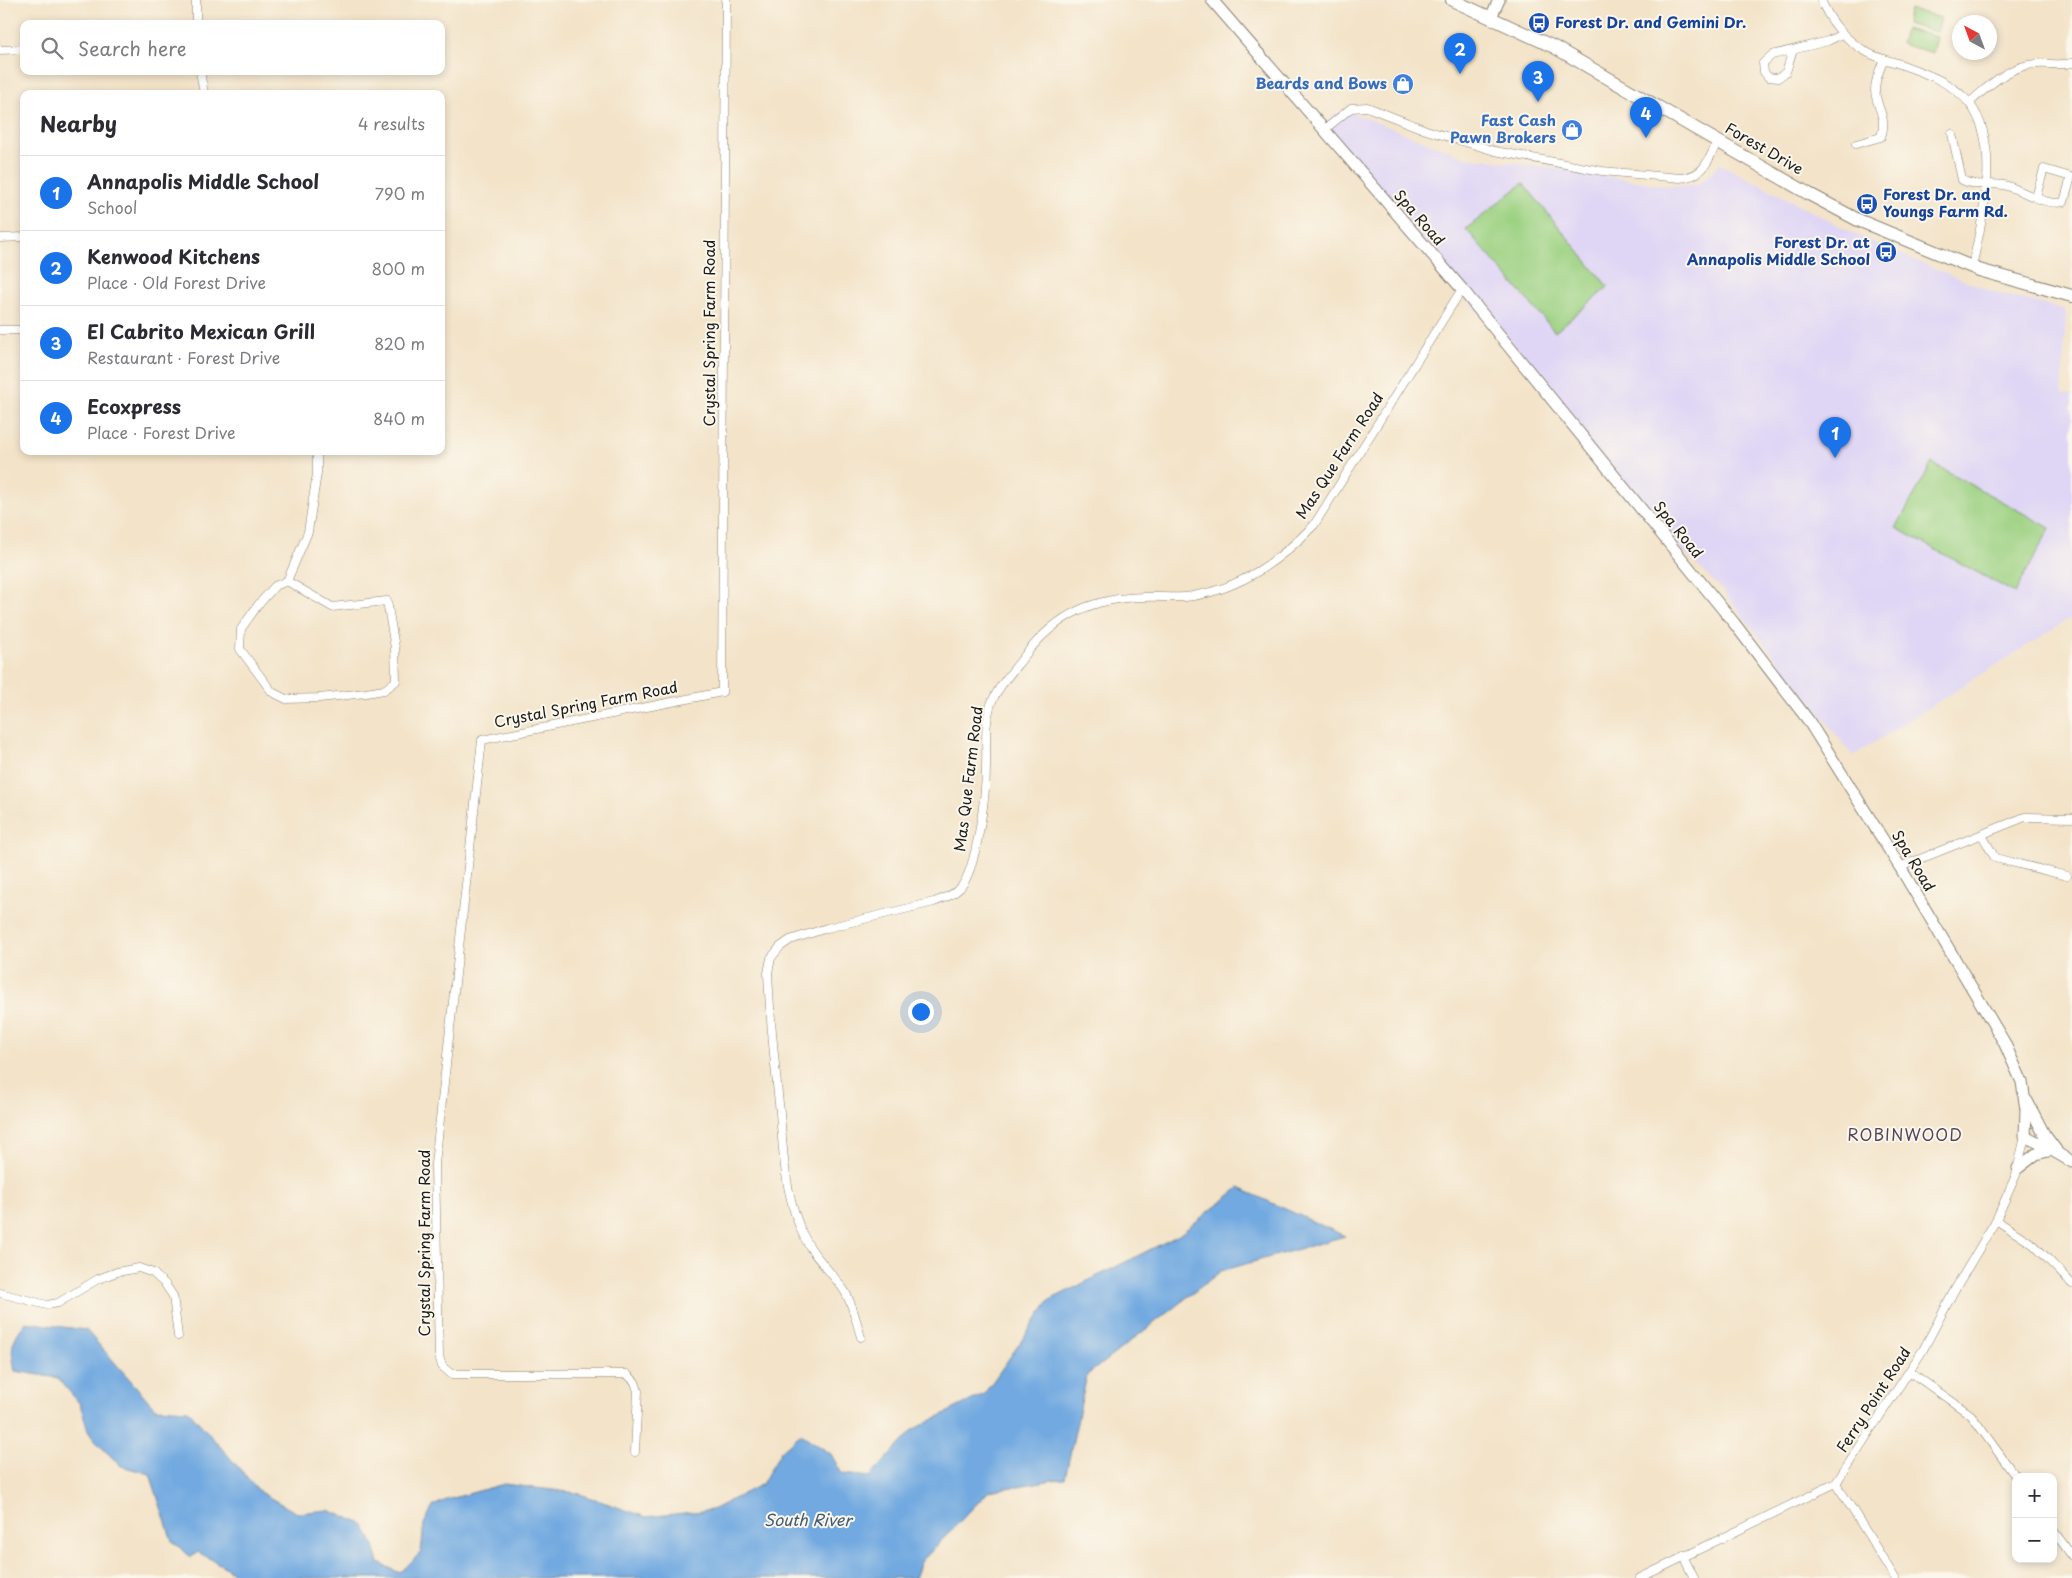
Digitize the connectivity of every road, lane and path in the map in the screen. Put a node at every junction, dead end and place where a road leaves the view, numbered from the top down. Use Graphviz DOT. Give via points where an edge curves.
graph roads {
  1 [pos="196,0"];
  2 [pos="726,0"];
  3 [pos="1212,0"];
  4 [pos="1452,0"];
  5 [pos="1499,0"];
  6 [pos="1820,0"];
  7 [pos="1491,17"];
  8 [pos="196,20"];
  9 [pos="1842,34"];
  10 [pos="20,49"];
  11 [pos="0,50"];
  12 [pos="1793,50"];
  13 [pos="1884,59"];
  14 [pos="2072,62"];
  15 [pos="201,75"];
  16 [pos="203,90"];
  17 [pos="1969,103"];
  18 [pos="1324,130"];
  19 [pos="1952,134"];
  20 [pos="1718,141"];
  21 [pos="1856,144"];
  22 [pos="1986,185"];
  23 [pos="2036,197"];
  24 [pos="20,237"];
  25 [pos="0,238"];
  26 [pos="1972,268"];
  27 [pos="1462,289"];
  28 [pos="2072,296"];
  29 [pos="0,330"];
  30 [pos="20,330"];
  31 [pos="317,455"];
  32 [pos="287,581"];
  33 [pos="2072,818"];
  34 [pos="1982,835"];
  35 [pos="1900,868"];
  36 [pos="2067,876"];
  37 [pos="2024,1095"];
  38 [pos="2025,1136"];
  39 [pos="2055,1151"];
  40 [pos="2072,1162"];
  41 [pos="2018,1168"];
  42 [pos="1996,1220"];
  43 [pos="2072,1284"];
  44 [pos="0,1293"];
  45 [pos="178,1336"];
  46 [pos="861,1337"];
  47 [pos="1909,1371"];
  48 [pos="635,1452"];
  49 [pos="2012,1473"];
  50 [pos="1836,1483"];
  51 [pos="2057,1535"];
  52 [pos="1683,1556"];
  53 [pos="2072,1556"];
  54 [pos="1640,1578"];
  55 [pos="1694,1578"];
  56 [pos="1895,1578"];
  1 -- 8 [label="street"];
  2 -- 48 [label="street, Crystal Spring Farm Road" via="722,692 482,740 435,1164 439,1356 442,1366 451,1374 627,1374 638,1391"];
  3 -- 18 [label="street, Spa Road"];
  4 -- 7 [label="main road, Forest Drive"];
  5 -- 7 [label="street"];
  6 -- 9 [label="street"];
  7 -- 20 [label="main road, Forest Drive" via="1554,47"];
  9 -- 12 [label="street"];
  9 -- 13 [label="street" via="1865,52"];
  10 -- 11 [label="street"];
  13 -- 17 [label="street" via="1928,74"];
  13 -- 21 [label="street" via="1876,78 1875,91 1885,126 1881,137"];
  14 -- 17 [label="street" via="2014,69"];
  15 -- 16 [label="street"];
  17 -- 22 [label="street" via="1984,137"];
  18 -- 20 [label="street" via="1351,108 1366,107 1495,151 1602,171 1680,178 1692,178 1700,173"];
  18 -- 27 [label="street, Spa Road"];
  19 -- 22 [label="street" via="1962,180 1971,185"];
  20 -- 26 [label="main road, Forest Drive" via="1858,220"];
  22 -- 23 [label="street" via="2004,185"];
  22 -- 26 [label="street"];
  23 -- 23 [label="street" via="2044,169 2072,177 2064,202 2057,204"];
  24 -- 25 [label="street"];
  26 -- 28 [label="main road, Forest Drive"];
  27 -- 35 [label="street, Spa Road" via="1734,623 1808,720"];
  27 -- 46 [label="street, Mas Que Farm Road" via="1314,525 1268,568 1242,581 1192,597 1129,597 1079,610 1052,626 1033,646 990,705 986,770 972,866 960,888 944,899 928,904 800,936 780,947 772,958 768,973 786,1176 792,1208 810,1249 849,1298"];
  29 -- 30 [label="street"];
  31 -- 32 [label="street" via="308,532"];
  32 -- 32 [label="street" via="332,607 387,601 395,648 396,681 384,690 319,698 286,699 272,692 240,649 241,629 275,586"];
  33 -- 34 [label="street" via="2025,817"];
  34 -- 35 [label="street"];
  34 -- 36 [label="street" via="1995,858"];
  35 -- 37 [label="street, Spa Road" via="2004,1042 2022,1082"];
  37 -- 38 [label="street, Spa Road"];
  37 -- 39 [label="street"];
  38 -- 39 [label="street"];
  38 -- 41 [label="street, Ferry Point Road"];
  39 -- 40 [label="street"];
  39 -- 41 [label="street" via="2036,1154"];
  41 -- 42 [label="street, Ferry Point Road"];
  42 -- 43 [label="street" via="2034,1245"];
  42 -- 47 [label="street, Ferry Point Road"];
  44 -- 45 [label="street" via="46,1305 58,1303 98,1279 139,1268 153,1273 173,1296"];
  47 -- 49 [label="street" via="1971,1415"];
  47 -- 50 [label="street, Ferry Point Road"];
  50 -- 52 [label="street"];
  50 -- 56 [label="street"];
  51 -- 53 [label="street"];
  52 -- 54 [label="street"];
  52 -- 55 [label="street"];
}
